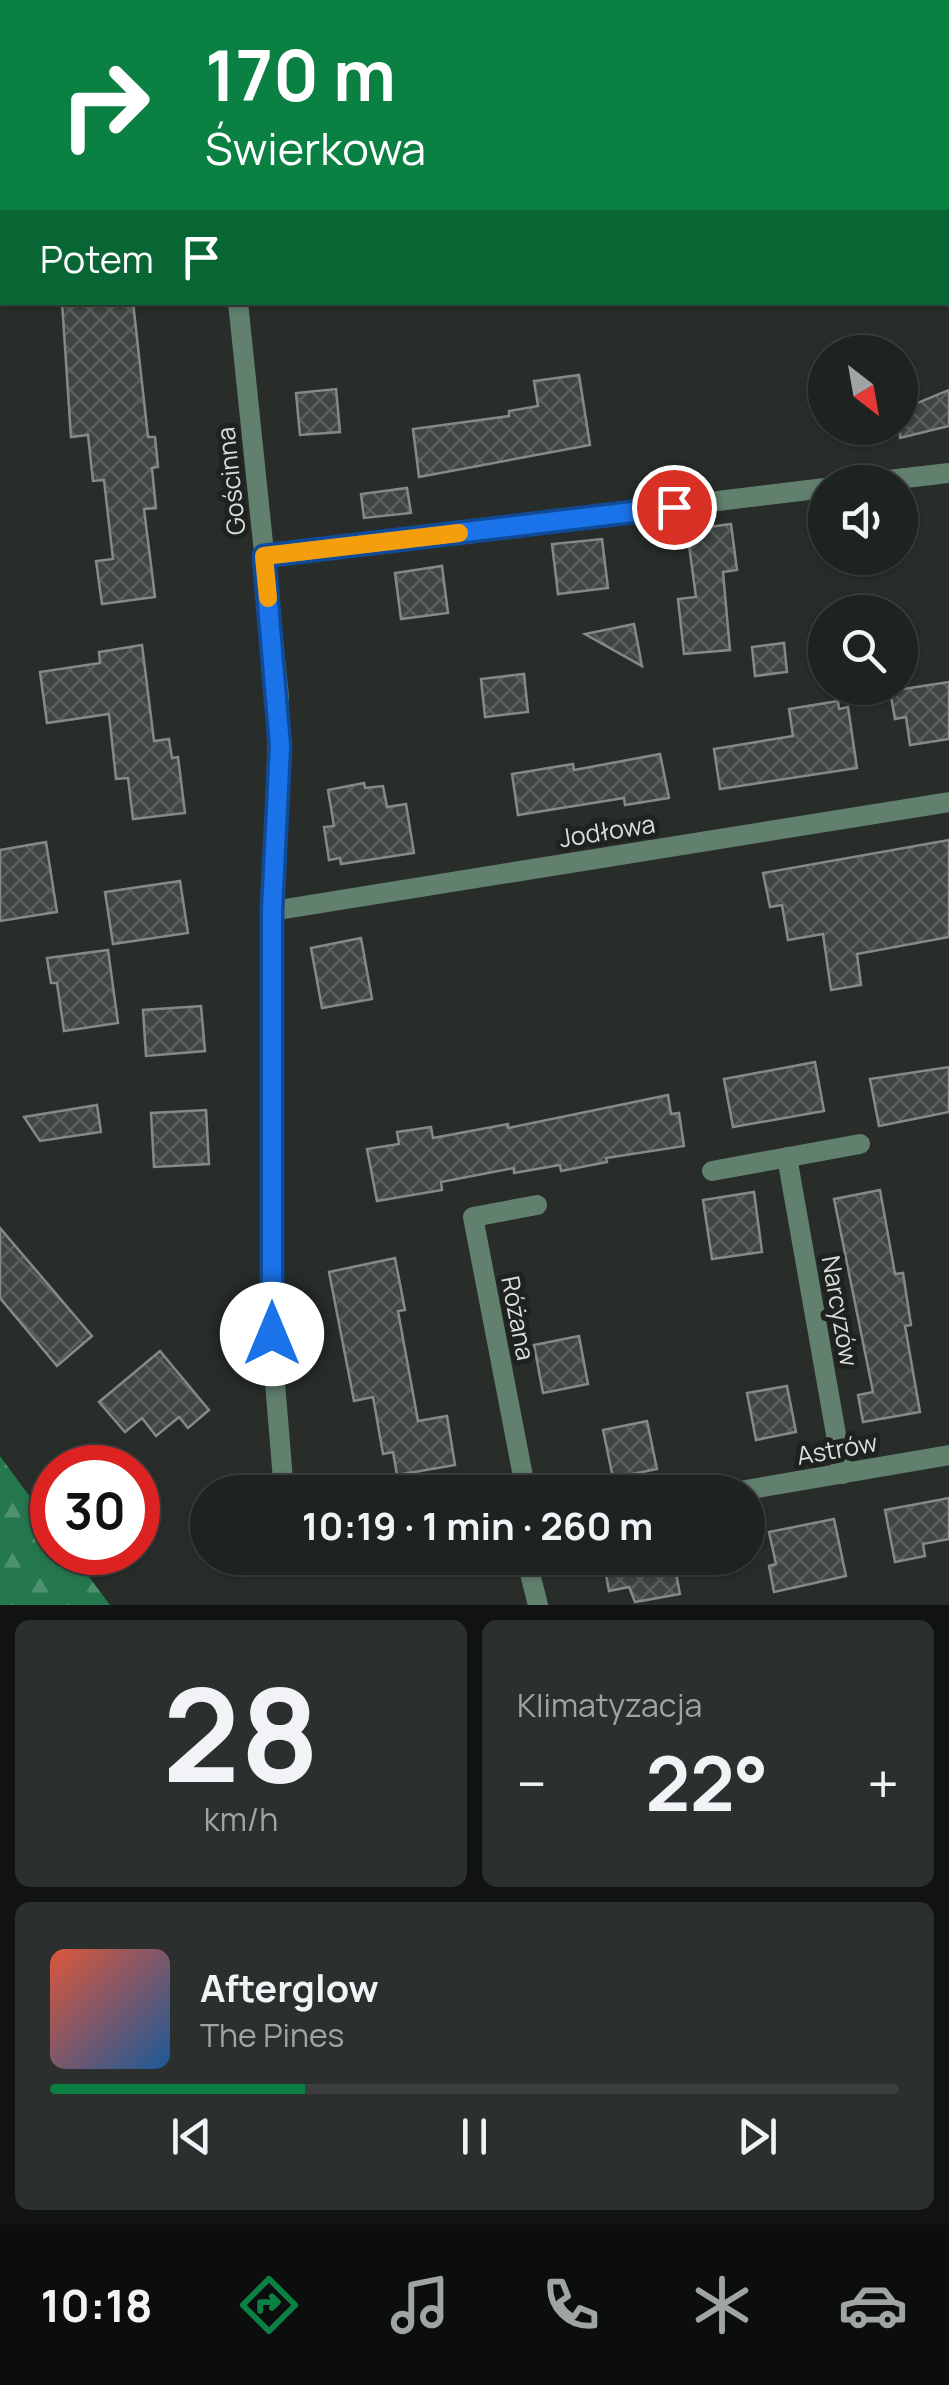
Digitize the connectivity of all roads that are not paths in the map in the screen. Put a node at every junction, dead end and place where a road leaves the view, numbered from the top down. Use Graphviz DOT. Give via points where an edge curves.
graph roads {
  1 [pos="238,305"];
  2 [pos="949,472"];
  3 [pos="918,476"];
  4 [pos="808,490"];
  5 [pos="264,556"];
  6 [pos="949,802"];
  7 [pos="272,911"];
  8 [pos="860,1144"];
  9 [pos="788,1158"];
  10 [pos="712,1171"];
  11 [pos="537,1205"];
  12 [pos="949,1456"];
  13 [pos="843,1474"];
  14 [pos="283,1475"];
  15 [pos="523,1475"];
  16 [pos="765,1487"];
  17 [pos="530,1575"];
  18 [pos="538,1605"];
  1 -- 5 [label="street, Gościnna"];
  2 -- 3 [label="street"];
  4 -- 5 [label="street"];
  5 -- 7 [label="street, Gościnna" via="280,730"];
  6 -- 7 [label="street, Jodłowa"];
  7 -- 14 [label="street, Gościnna" via="272,1334"];
  8 -- 9 [label="street"];
  9 -- 10 [label="street"];
  9 -- 13 [label="street, Narcyzów"];
  11 -- 15 [label="street, Różana" via="473,1217"];
  12 -- 13 [label="street, Astrów"];
  13 -- 16 [label="street, Astrów"];
  17 -- 18 [label="street"];
}
